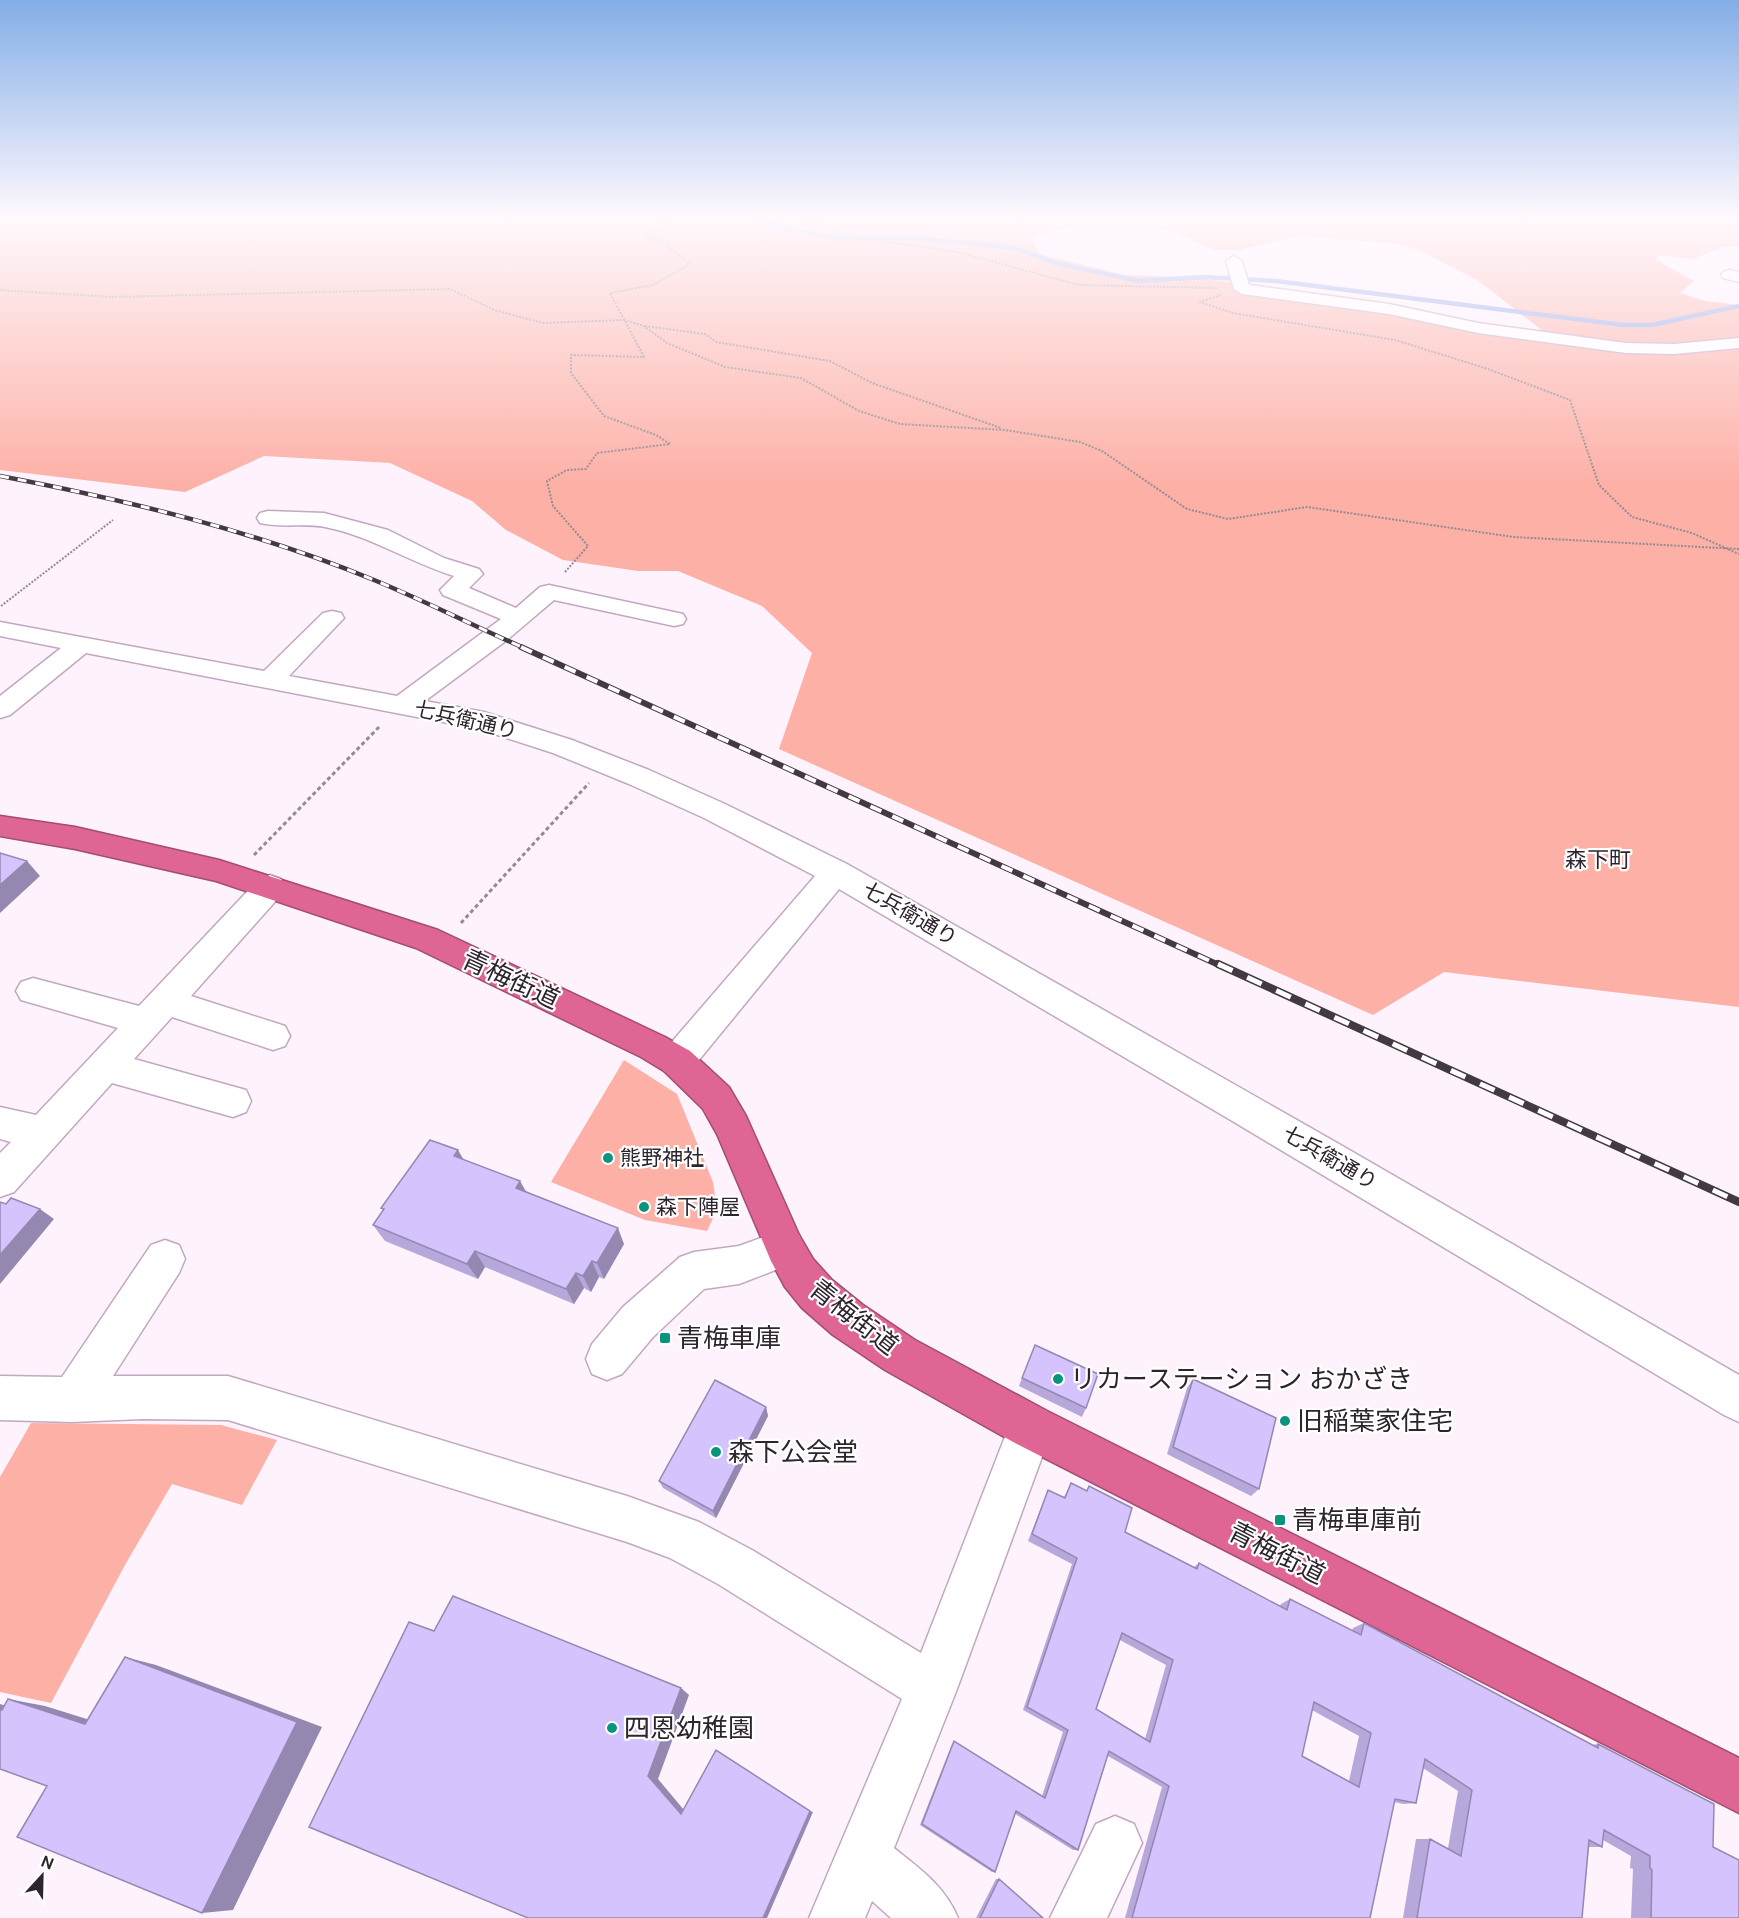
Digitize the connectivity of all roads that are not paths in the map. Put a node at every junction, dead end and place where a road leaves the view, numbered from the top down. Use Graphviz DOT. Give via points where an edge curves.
graph roads {
  1 [pos="1378,307"];
  2 [pos="1739,343"];
  3 [pos="268,518"];
  4 [pos="517,617"];
  5 [pos="332,618"];
  6 [pos="674,619"];
  7 [pos="0,629"];
  8 [pos="82,644"];
  9 [pos="270,680"];
  10 [pos="401,706"];
  11 [pos="0,708"];
  12 [pos="0,826"];
  13 [pos="836,872"];
  14 [pos="270,887"];
  15 [pos="33,991"];
  16 [pos="155,1012"];
  17 [pos="273,1036"];
  18 [pos="676,1061"];
  19 [pos="106,1066"];
  20 [pos="232,1101"];
  21 [pos="0,1123"];
  22 [pos="45,1133"];
  23 [pos="0,1180"];
  24 [pos="784,1248"];
  25 [pos="165,1259"];
  26 [pos="607,1359"];
  27 [pos="0,1398"];
  28 [pos="72,1400"];
  29 [pos="1739,1400"];
  30 [pos="1031,1427"];
  31 [pos="932,1689"];
  32 [pos="1739,1786"];
  33 [pos="1115,1843"];
  34 [pos="862,1857"];
  35 [pos="837,1918"];
  36 [pos="930,1918"];
  37 [pos="1078,1918"];
  1 -- 2 [label="street" via="1478,328 1626,348 1674,349"];
  3 -- 4 [label="street" via="324,520 380,535 436,563 471,574 452,590"];
  4 -- 6 [label="street" via="549,592"];
  4 -- 10 [label="street"];
  5 -- 9 [label="street"];
  7 -- 8 [label="street, 七兵衛通り"];
  8 -- 9 [label="street, 七兵衛通り"];
  8 -- 11 [label="street"];
  9 -- 10 [label="street, 七兵衛通り"];
  10 -- 13 [label="street, 七兵衛通り" via="484,721 606,764"];
  12 -- 14 [label="highway, 青梅街道" via="75,838"];
  13 -- 18 [label="street"];
  13 -- 29 [label="street, 七兵衛通り" via="1414,1206"];
  14 -- 16 [label="street"];
  14 -- 18 [label="highway, 青梅街道" via="441,945"];
  15 -- 16 [label="street"];
  16 -- 17 [label="street"];
  16 -- 19 [label="street"];
  18 -- 24 [label="highway, 青梅街道" via="716,1098 733,1126"];
  19 -- 20 [label="street"];
  19 -- 22 [label="street"];
  21 -- 22 [label="street"];
  22 -- 23 [label="street"];
  24 -- 26 [label="street" via="739,1265 694,1271 638,1322"];
  24 -- 30 [label="highway, 青梅街道" via="817,1294 848,1320 900,1355"];
  25 -- 28 [label="street"];
  27 -- 28 [label="street"];
  28 -- 31 [label="street" via="228,1398 627,1519 682,1539 735,1567"];
  30 -- 31 [label="street"];
  30 -- 32 [label="highway, 青梅街道"];
  31 -- 34 [label="street"];
  33 -- 37 [label="street"];
  34 -- 35 [label="street"];
  34 -- 36 [label="street"];
}
